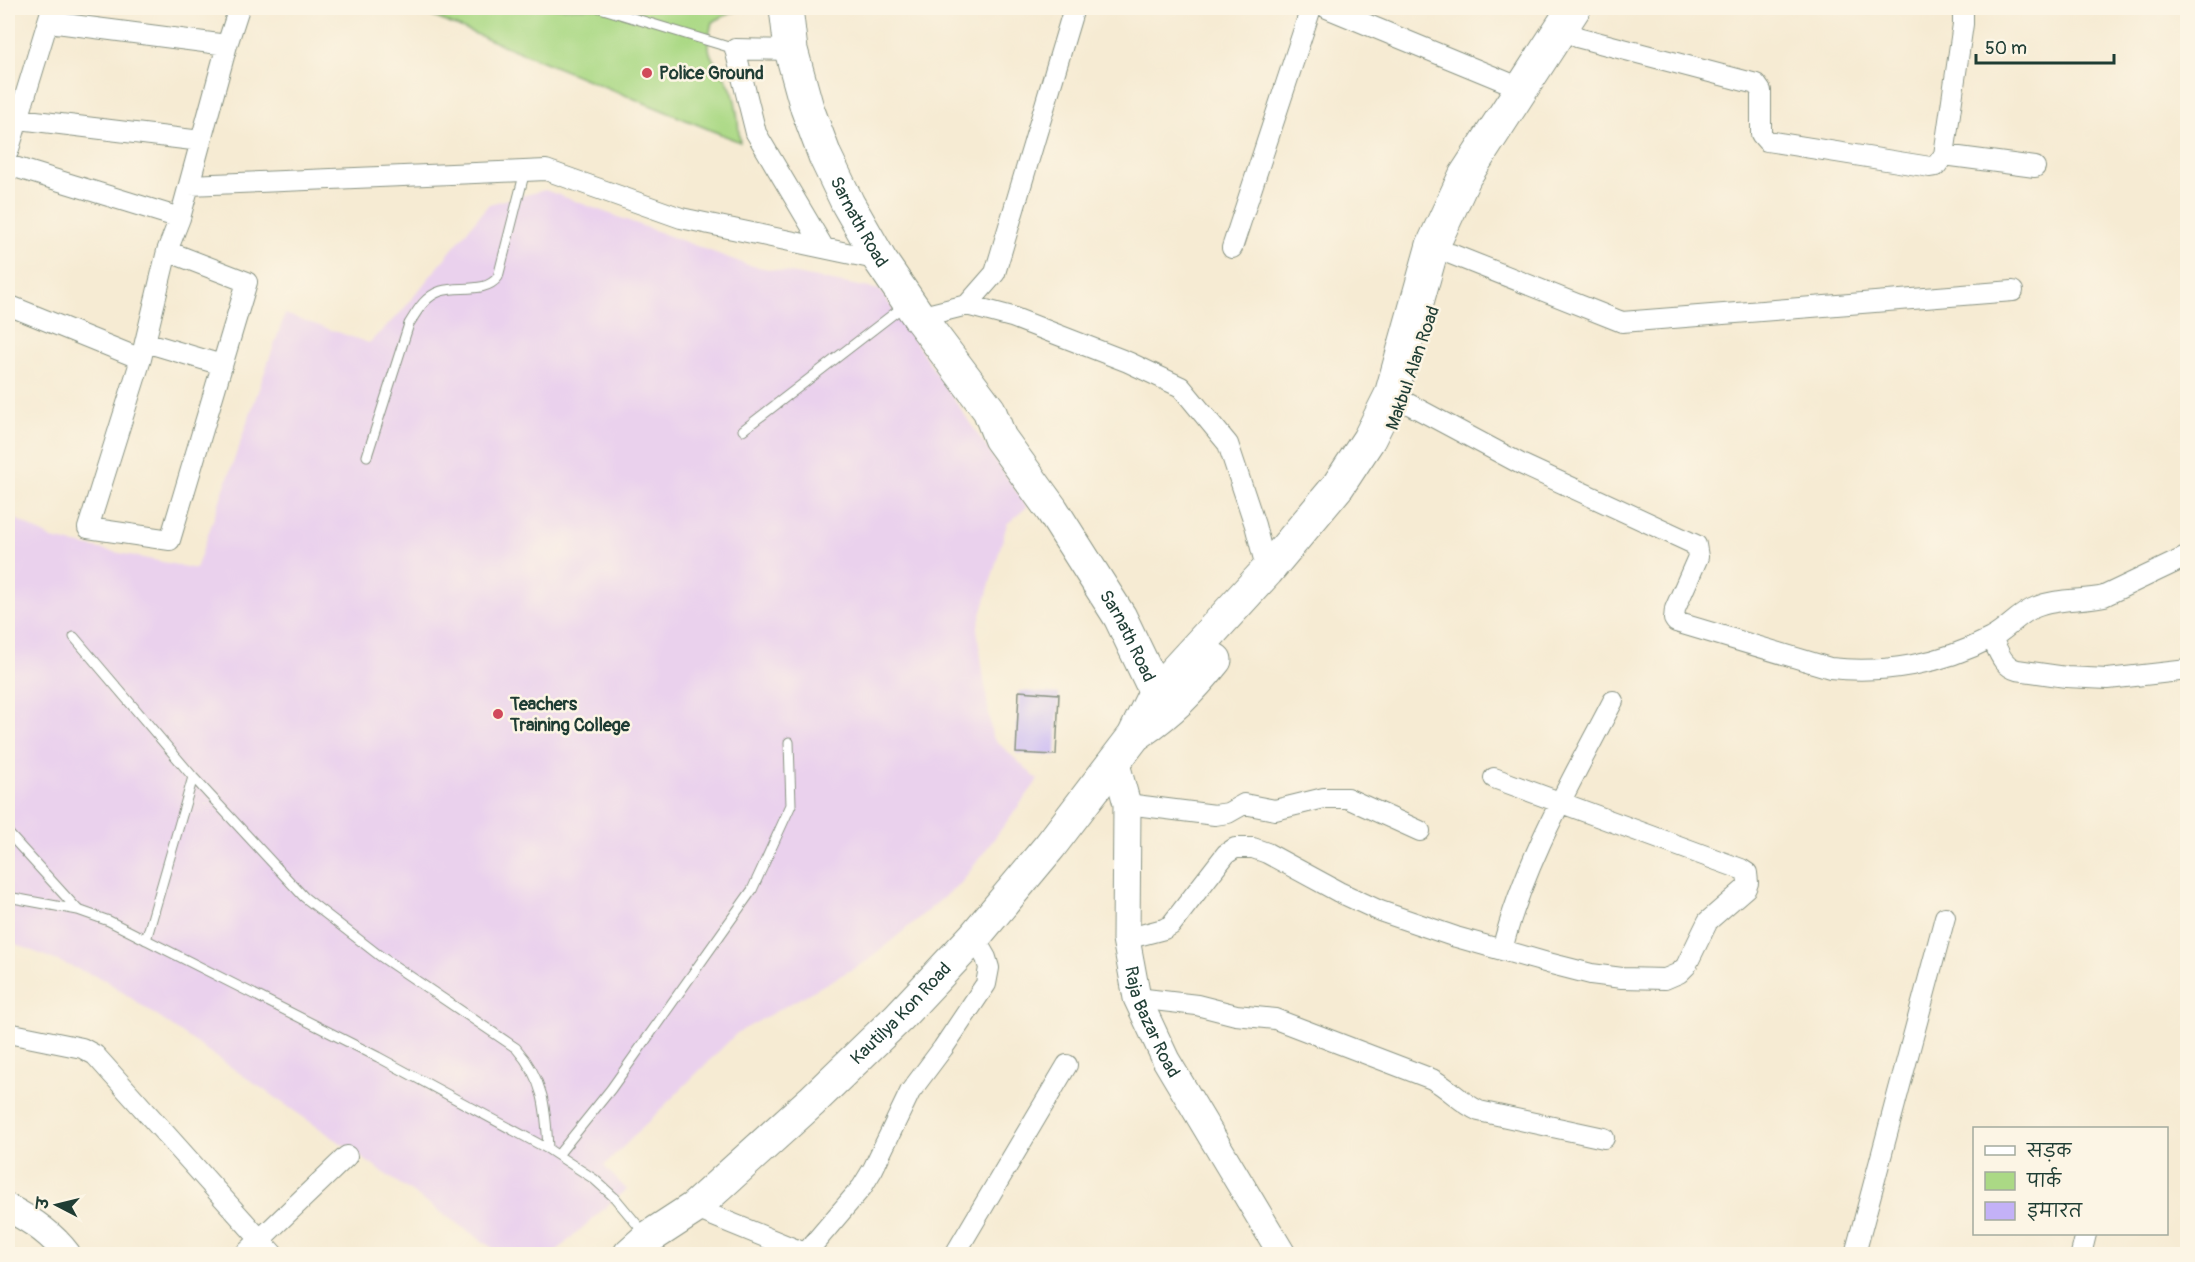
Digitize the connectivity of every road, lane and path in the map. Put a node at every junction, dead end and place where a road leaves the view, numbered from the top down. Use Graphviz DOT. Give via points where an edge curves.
graph roads {
  1 [pos="239,8"];
  2 [pos="600,8"];
  3 [pos="786,8"];
  4 [pos="1074,8"];
  5 [pos="1311,8"];
  6 [pos="1327,8"];
  7 [pos="1597,8"];
  8 [pos="1963,8"];
  9 [pos="50,15"];
  10 [pos="1576,22"];
  11 [pos="227,45"];
  12 [pos="735,49"];
  13 [pos="791,50"];
  14 [pos="1521,88"];
  15 [pos="19,119"];
  16 [pos="201,141"];
  17 [pos="8,152"];
  18 [pos="1944,155"];
  19 [pos="8,165"];
  20 [pos="2035,167"];
  21 [pos="525,171"];
  22 [pos="189,185"];
  23 [pos="180,218"];
  24 [pos="824,248"];
  25 [pos="1232,248"];
  26 [pos="167,251"];
  27 [pos="1450,254"];
  28 [pos="880,260"];
  29 [pos="2013,291"];
  30 [pos="8,305"];
  31 [pos="967,305"];
  32 [pos="914,309"];
  33 [pos="143,350"];
  34 [pos="222,365"];
  35 [pos="1405,402"];
  36 [pos="743,430"];
  37 [pos="367,456"];
  38 [pos="2187,556"];
  39 [pos="1267,571"];
  40 [pos="74,637"];
  41 [pos="1992,638"];
  42 [pos="2187,670"];
  43 [pos="1168,695"];
  44 [pos="1613,701"];
  45 [pos="789,742"];
  46 [pos="1124,748"];
  47 [pos="193,777"];
  48 [pos="1494,778"];
  49 [pos="1561,802"];
  50 [pos="1126,804"];
  51 [pos="1420,831"];
  52 [pos="8,833"];
  53 [pos="8,897"];
  54 [pos="78,910"];
  55 [pos="1945,917"];
  56 [pos="974,937"];
  57 [pos="1126,939"];
  58 [pos="146,940"];
  59 [pos="1502,950"];
  60 [pos="1137,998"];
  61 [pos="8,1034"];
  62 [pos="1067,1065"];
  63 [pos="1604,1138"];
  64 [pos="548,1149"];
  65 [pos="346,1155"];
  66 [pos="558,1155"];
  67 [pos="8,1208"];
  68 [pos="694,1208"];
  69 [pos="8,1223"];
  70 [pos="2086,1235"];
  71 [pos="639,1246"];
  72 [pos="267,1247"];
  73 [pos="44,1254"];
  74 [pos="67,1254"];
  75 [pos="245,1254"];
  76 [pos="806,1254"];
  77 [pos="955,1254"];
  78 [pos="1282,1254"];
  79 [pos="1855,1254"];
  80 [pos="2081,1254"];
  1 -- 11 [label="street"];
  2 -- 12 [label="lane"];
  3 -- 13 [label="highway, Sarnath Road"];
  4 -- 31 [label="street" via="995,273"];
  5 -- 25 [label="street"];
  6 -- 14 [label="street"];
  7 -- 10 [label="highway, Makbul Alan Road"];
  8 -- 18 [label="street"];
  9 -- 11 [label="street"];
  9 -- 15 [label="street"];
  10 -- 14 [label="highway, Makbul Alan Road"];
  10 -- 18 [label="street" via="1756,84 1761,91 1761,134 1767,141 1919,166 1936,166"];
  10 -- 27 [label="highway, Makbul Alan Road" via="1479,192"];
  11 -- 16 [label="street"];
  12 -- 13 [label="street"];
  12 -- 24 [label="street" via="756,133"];
  13 -- 28 [label="highway, Sarnath Road" via="825,156"];
  14 -- 39 [label="highway, Makbul Alan Road" via="1465,176 1433,245 1391,395 1370,439 1338,486"];
  15 -- 16 [label="street"];
  15 -- 17 [label="street"];
  16 -- 22 [label="street"];
  18 -- 20 [label="street"];
  19 -- 23 [label="street"];
  21 -- 22 [label="street"];
  21 -- 24 [label="street" via="546,170 681,218"];
  21 -- 37 [label="lane" via="498,277 482,287 440,291 417,311 409,324"];
  22 -- 23 [label="street"];
  23 -- 26 [label="street"];
  24 -- 28 [label="street"];
  26 -- 33 [label="street"];
  26 -- 34 [label="street" via="247,282"];
  27 -- 29 [label="street" via="1622,322"];
  27 -- 35 [label="highway, Makbul Alan Road"];
  28 -- 32 [label="highway, Sarnath Road"];
  30 -- 33 [label="street"];
  31 -- 32 [label="street"];
  31 -- 39 [label="street" via="1023,321 1181,387 1228,444"];
  32 -- 36 [label="lane"];
  32 -- 43 [label="highway, Sarnath Road" via="989,410 1000,438 1052,510"];
  33 -- 34 [label="street"];
  33 -- 34 [label="street" via="88,528 170,540"];
  35 -- 41 [label="street" via="1521,464 1696,545 1698,557 1674,614 1680,624 1830,668 1854,671 1930,661"];
  35 -- 43 [label="highway, Makbul Alan Road" via="1382,452 1354,495"];
  38 -- 41 [label="street" via="2104,596 2032,608"];
  39 -- 43 [label="highway, Makbul Alan Road"];
  40 -- 47 [label="lane"];
  41 -- 42 [label="street" via="2004,662 2017,670 2108,680"];
  43 -- 46 [label="highway, Kautilya Kon Road"];
  44 -- 49 [label="street"];
  45 -- 66 [label="lane" via="790,805 752,890 612,1089"];
  46 -- 50 [label="street, Raja Bazar Road"];
  46 -- 56 [label="highway, Kautilya Kon Road"];
  47 -- 58 [label="lane"];
  47 -- 64 [label="lane" via="304,897 380,956 516,1048 539,1084 546,1109"];
  48 -- 49 [label="street"];
  49 -- 59 [label="street" via="1522,884"];
  49 -- 59 [label="street" via="1741,869 1748,883 1708,921 1686,966 1672,977 1591,974"];
  50 -- 51 [label="street" via="1222,815 1244,804 1275,810 1339,797 1359,802"];
  50 -- 57 [label="street, Raja Bazar Road"];
  52 -- 54 [label="lane"];
  53 -- 54 [label="lane"];
  54 -- 58 [label="lane"];
  55 -- 79 [label="street"];
  56 -- 68 [label="highway, Kautilya Kon Road" via="813,1101"];
  56 -- 76 [label="street" via="989,968 986,984 910,1092 862,1187"];
  57 -- 59 [label="street" via="1172,925 1226,854 1243,847 1266,853 1380,911"];
  57 -- 60 [label="street, Raja Bazar Road"];
  58 -- 64 [label="lane" via="378,1056"];
  60 -- 63 [label="street" via="1275,1019 1432,1079 1479,1111"];
  60 -- 78 [label="street, Raja Bazar Road" via="1166,1060"];
  61 -- 72 [label="street" via="82,1048 94,1055"];
  62 -- 77 [label="street"];
  64 -- 66 [label="lane"];
  65 -- 72 [label="street"];
  66 -- 71 [label="lane" via="615,1198"];
  67 -- 74 [label="street" via="43,1230"];
  68 -- 71 [label="highway, Kautilya Kon Road"];
  68 -- 76 [label="street"];
  69 -- 73 [label="street"];
  70 -- 80 [label="street"];
  72 -- 75 [label="street"];
}
